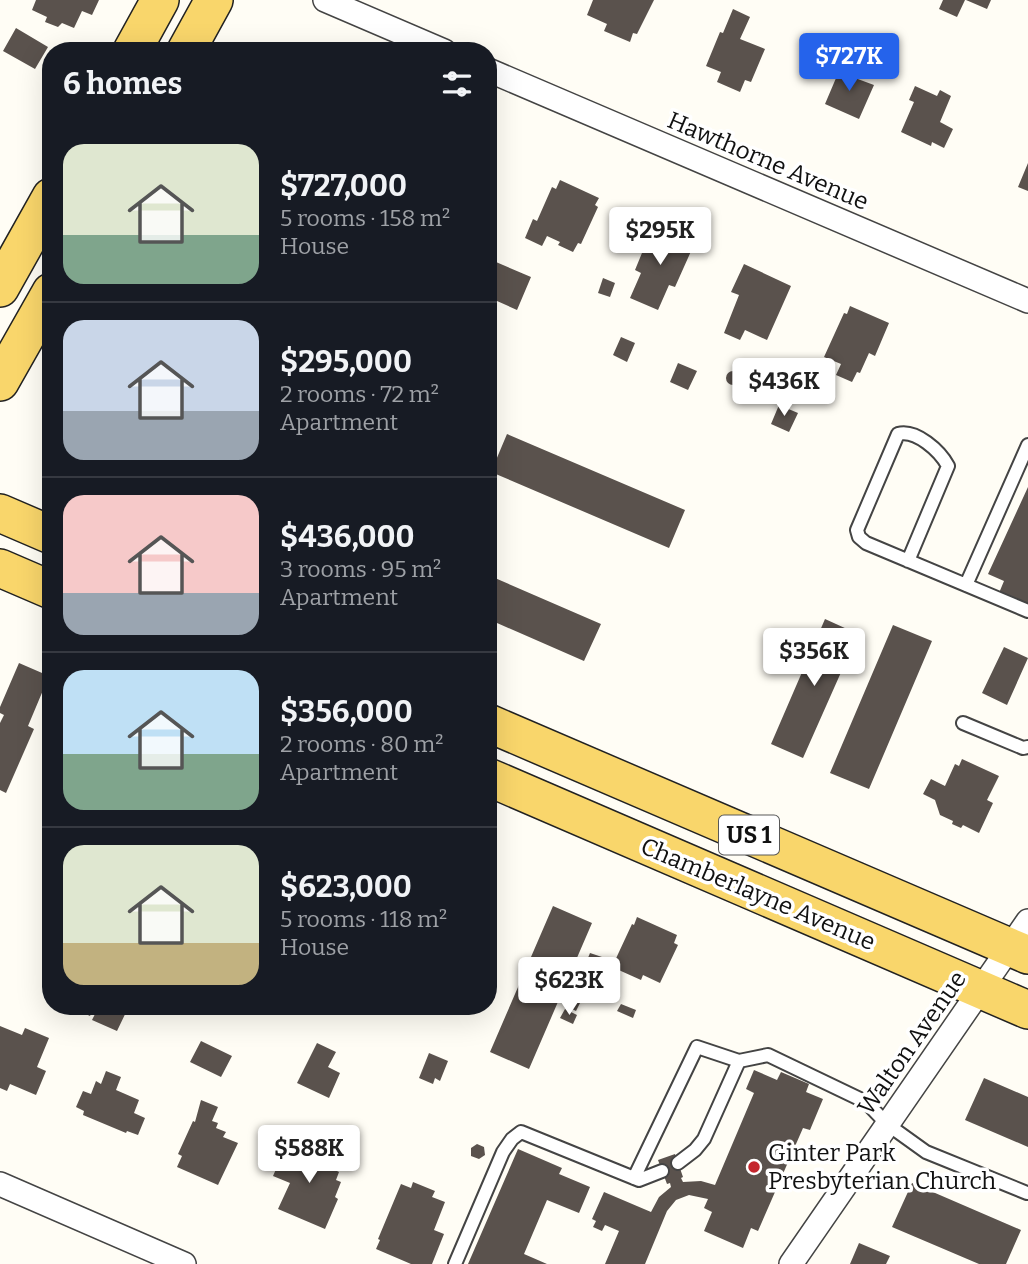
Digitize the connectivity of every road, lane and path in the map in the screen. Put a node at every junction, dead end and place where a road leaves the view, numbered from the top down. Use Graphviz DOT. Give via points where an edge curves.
graph roads {
  1 [pos="160,0"];
  2 [pos="214,0"];
  3 [pos="325,0"];
  4 [pos="137,42"];
  5 [pos="191,42"];
  6 [pos="423,42"];
  7 [pos="497,74"];
  8 [pos="42,213"];
  9 [pos="0,288"];
  10 [pos="1028,301"];
  11 [pos="42,308"];
  12 [pos="0,383"];
  13 [pos="1028,444"];
  14 [pos="0,513"];
  15 [pos="42,531"];
  16 [pos="908,561"];
  17 [pos="0,568"];
  18 [pos="966,585"];
  19 [pos="42,586"];
  20 [pos="1028,611"];
  21 [pos="963,723"];
  22 [pos="497,727"];
  23 [pos="1028,747"];
  24 [pos="497,781"];
  25 [pos="1022,941"];
  26 [pos="980,989"];
  27 [pos="1028,1010"];
  28 [pos="739,1061"];
  29 [pos="887,1124"];
  30 [pos="678,1163"];
  31 [pos="662,1171"];
  32 [pos="634,1178"];
  33 [pos="0,1184"];
  34 [pos="1027,1193"];
  35 [pos="184,1264"];
  36 [pos="455,1264"];
  37 [pos="791,1264"];
  1 -- 4 [label="main road"];
  2 -- 5 [label="main road"];
  3 -- 6 [label="street"];
  7 -- 10 [label="street, Hawthorne Avenue"];
  8 -- 9 [label="main road"];
  11 -- 12 [label="main road"];
  13 -- 18 [label="lane"];
  14 -- 15 [label="main road"];
  16 -- 16 [label="lane" via="948,466 943,457 905,432 898,434 857,530 866,543"];
  16 -- 18 [label="lane"];
  17 -- 19 [label="main road"];
  18 -- 20 [label="lane"];
  21 -- 23 [label="lane"];
  22 -- 25 [label="main road, Chamberlayne Avenue / US 1"];
  24 -- 26 [label="main road, Chamberlayne Avenue / US 1"];
  25 -- 26 [label="street, Walton Avenue"];
  26 -- 27 [label="main road, Chamberlayne Avenue / US 1"];
  26 -- 29 [label="street, Walton Avenue"];
  28 -- 29 [label="lane" via="768,1055 866,1102"];
  28 -- 30 [label="lane" via="704,1139"];
  28 -- 32 [label="lane" via="696,1047"];
  29 -- 34 [label="lane" via="926,1152"];
  29 -- 37 [label="street, Walton Avenue"];
  31 -- 32 [label="lane"];
  32 -- 36 [label="lane" via="522,1132 503,1152"];
  33 -- 35 [label="street"];
}
